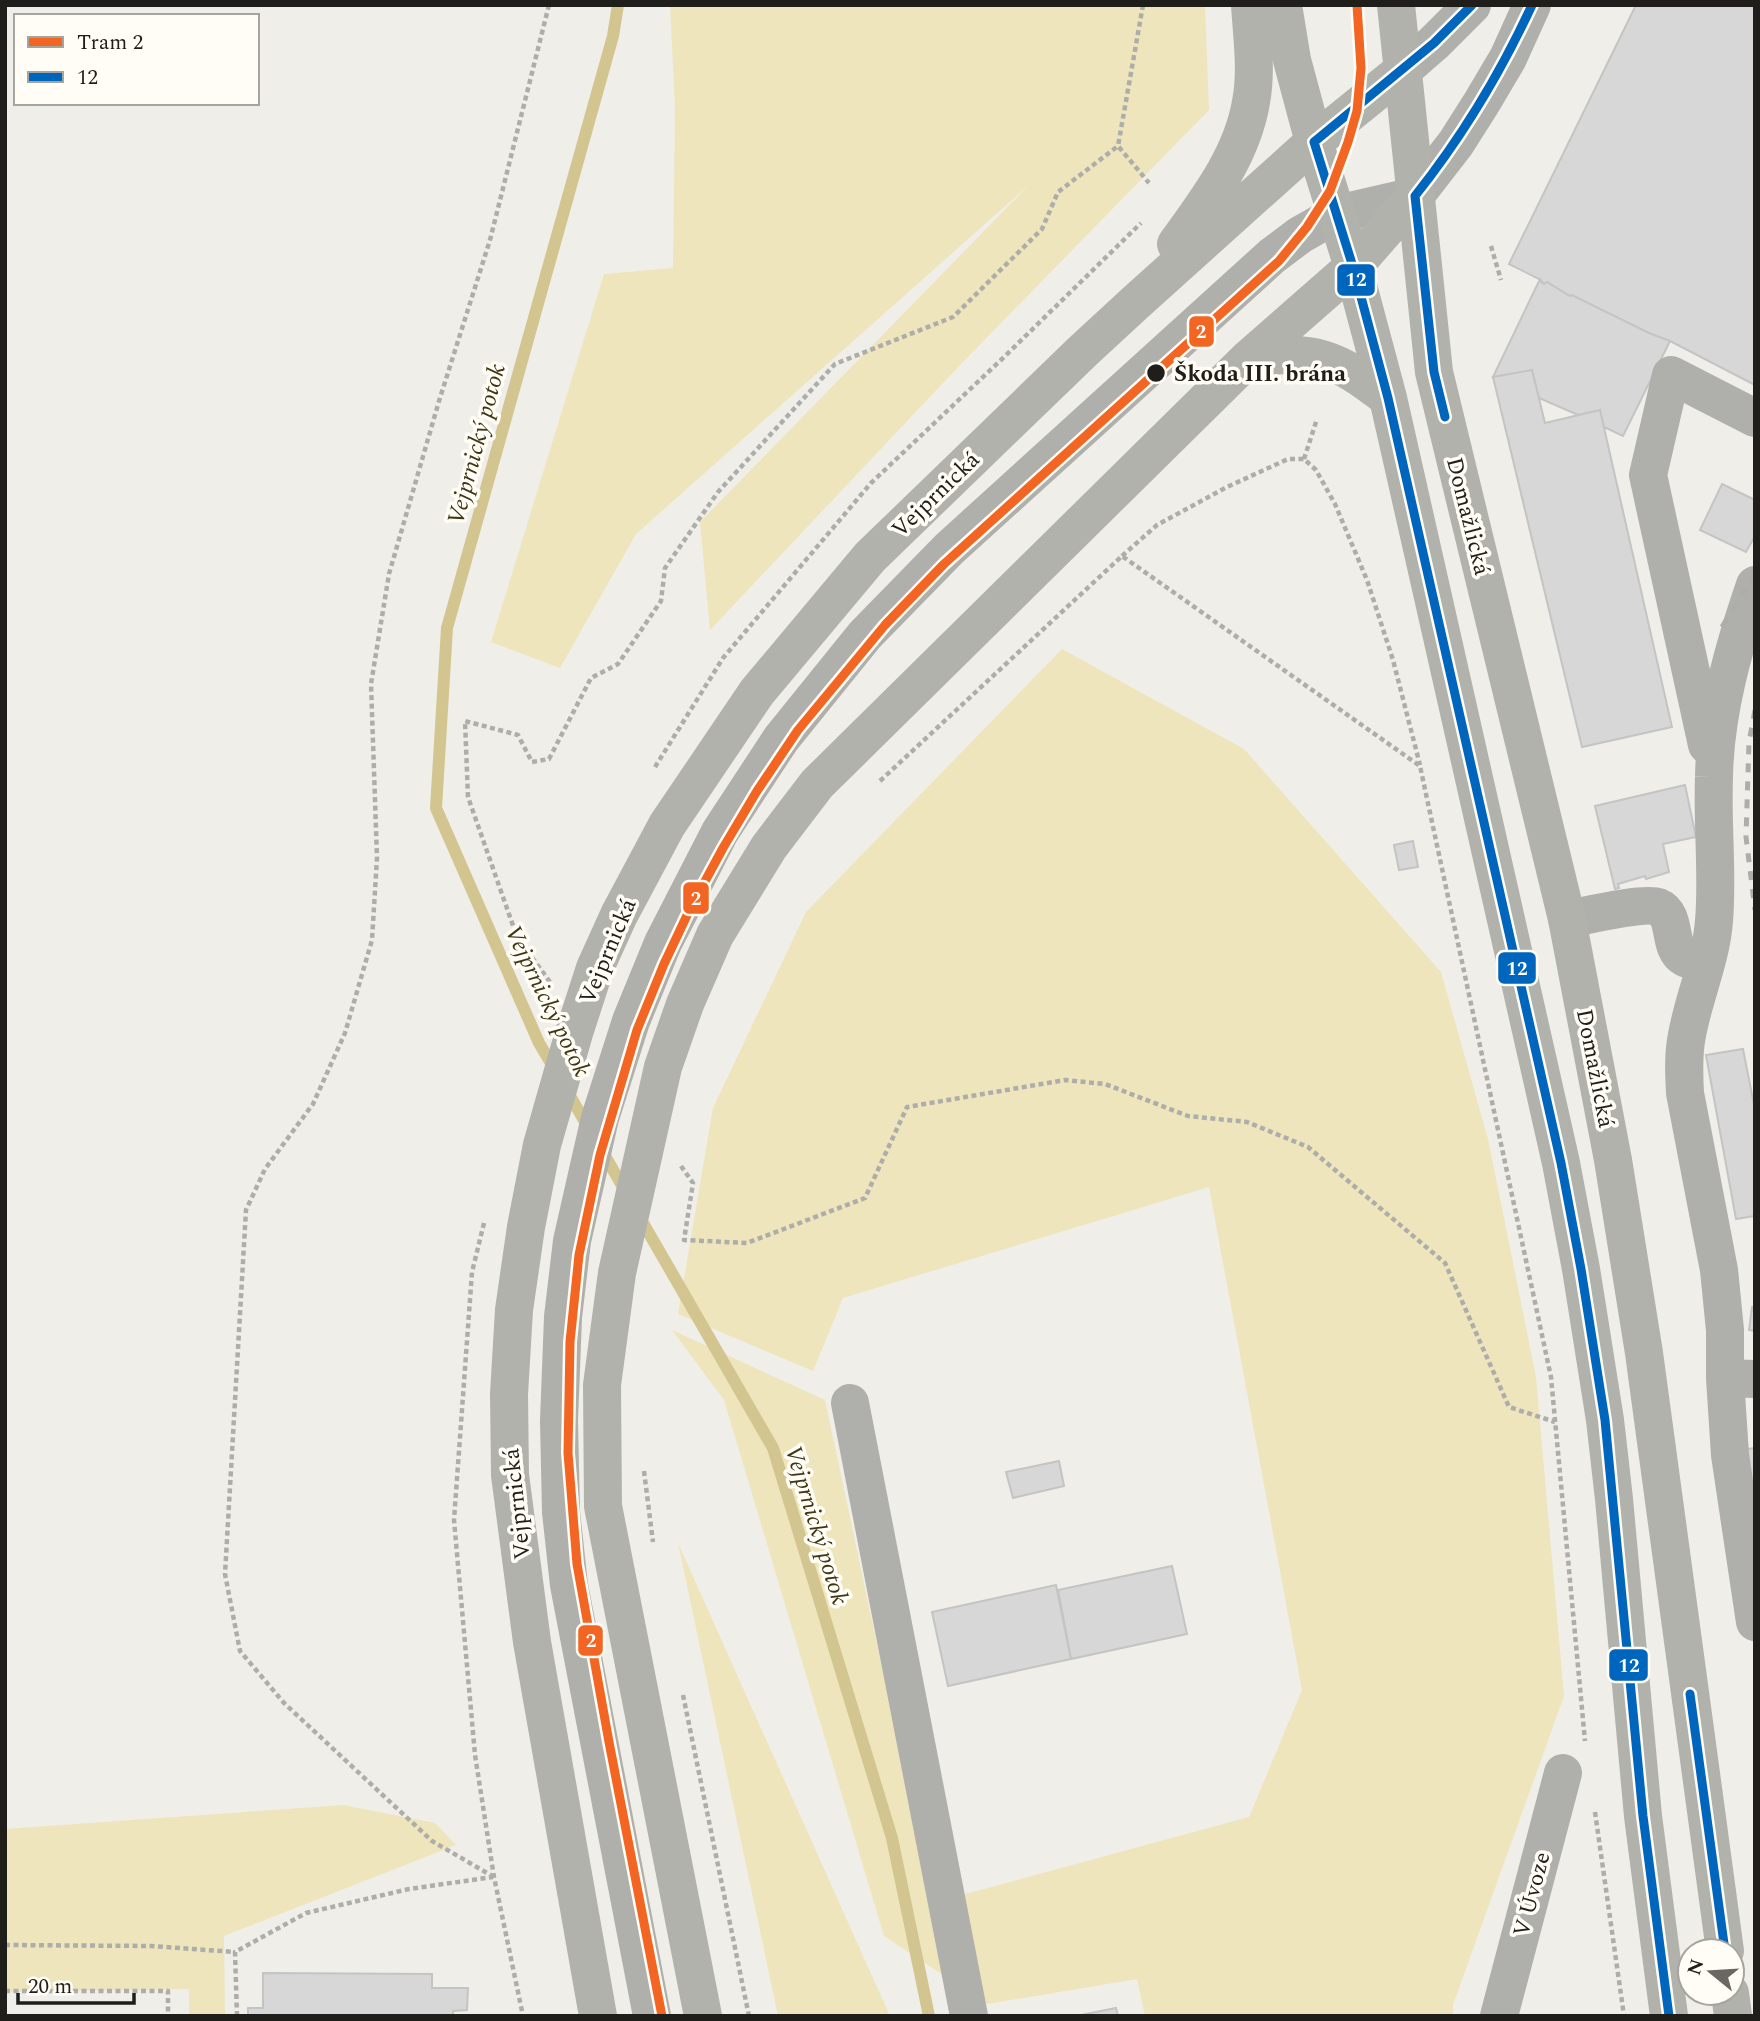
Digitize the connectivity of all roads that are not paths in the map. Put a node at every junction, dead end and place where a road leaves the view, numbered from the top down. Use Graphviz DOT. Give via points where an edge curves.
graph roads {
  1 [pos="1250,5"];
  2 [pos="1283,5"];
  3 [pos="1396,5"];
  4 [pos="1472,5"];
  5 [pos="1532,5"];
  6 [pos="1403,70"];
  7 [pos="1314,142"];
  8 [pos="1415,196"];
  9 [pos="1337,214"];
  10 [pos="1353,267"];
  11 [pos="1135,303"];
  12 [pos="1248,359"];
  13 [pos="1388,398"];
  14 [pos="1755,418"];
  15 [pos="1755,585"];
  16 [pos="1714,774"];
  17 [pos="1567,919"];
  18 [pos="1706,962"];
  19 [pos="1740,1379"];
  20 [pos="850,1403"];
  21 [pos="1755,1622"];
  22 [pos="1575,1763"];
  23 [pos="1723,1937"];
  24 [pos="598,2016"];
  25 [pos="652,2016"];
  26 [pos="703,2016"];
  27 [pos="969,2016"];
  28 [pos="1499,2016"];
  29 [pos="1669,2016"];
  1 -- 11 [label="main road" via="1254,70 1251,103 1241,135 1211,196"];
  2 -- 7 [label="main road"];
  3 -- 6 [label="main road, Domažlická"];
  4 -- 6 [label="street"];
  5 -- 8 [label="street" via="1482,102"];
  6 -- 7 [label="main road, Vejprnická"];
  6 -- 8 [label="main road, Domažlická"];
  7 -- 9 [label="main road"];
  7 -- 11 [label="main road, Vejprnická"];
  8 -- 9 [label="street, Vejprnická"];
  8 -- 10 [label="main road"];
  8 -- 17 [label="main road, Domažlická" via="1434,372"];
  9 -- 10 [label="main road"];
  9 -- 25 [label="street, Vejprnická" via="1272,256 949,549 865,635 781,739 720,832 663,943 631,1021 578,1208 563,1317 559,1421 561,1512 569,1585"];
  10 -- 12 [label="main road"];
  10 -- 13 [label="main road"];
  11 -- 24 [label="main road, Vejprnická" via="870,557 757,692 667,825 595,968 573,1033 542,1145 514,1310 510,1475 532,1642"];
  12 -- 13 [label="main road" via="1280,354 1317,357 1350,370"];
  12 -- 26 [label="main road" via="817,784 769,847 716,935 663,1067 617,1273 603,1385 603,1506"];
  13 -- 29 [label="main road" via="1562,1163 1581,1269 1608,1446 1643,1816"];
  14 -- 16 [label="street" via="1671,375 1648,475"];
  15 -- 16 [label="street" via="1731,662"];
  16 -- 18 [label="street" via="1714,919"];
  17 -- 18 [label="street" via="1658,907 1669,920 1679,953"];
  17 -- 23 [label="main road, Domažlická" via="1644,1353"];
  18 -- 19 [label="street" via="1686,1037 1685,1093 1720,1270 1725,1330"];
  19 -- 21 [label="street" via="1730,1455"];
  20 -- 27 [label="street"];
  22 -- 28 [label="street, V Úvoze"];
}
